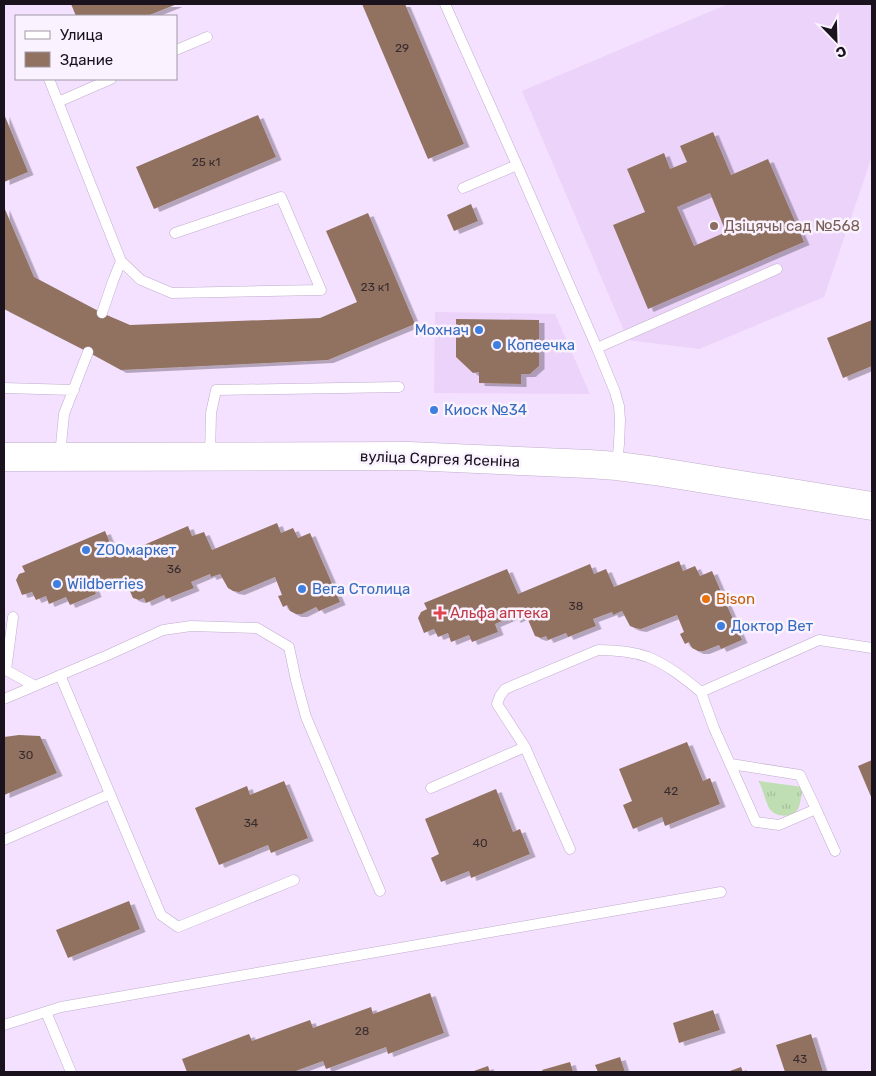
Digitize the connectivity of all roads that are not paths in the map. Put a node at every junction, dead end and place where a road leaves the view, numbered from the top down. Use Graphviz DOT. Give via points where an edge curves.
graph roads {
  1 [pos="445,4"];
  2 [pos="207,37"];
  3 [pos="178,49"];
  4 [pos="48,80"];
  5 [pos="109,80"];
  6 [pos="58,102"];
  7 [pos="517,165"];
  8 [pos="463,188"];
  9 [pos="175,233"];
  10 [pos="121,261"];
  11 [pos="777,269"];
  12 [pos="102,313"];
  13 [pos="598,348"];
  14 [pos="88,352"];
  15 [pos="399,387"];
  16 [pos="4,388"];
  17 [pos="74,390"];
  18 [pos="4,456"];
  19 [pos="60,456"];
  20 [pos="210,457"];
  21 [pos="617,466"];
  22 [pos="872,506"];
  23 [pos="13,617"];
  24 [pos="872,648"];
  25 [pos="5,670"];
  26 [pos="60,675"];
  27 [pos="35,686"];
  28 [pos="701,692"];
  29 [pos="4,699"];
  30 [pos="525,747"];
  31 [pos="731,764"];
  32 [pos="431,788"];
  33 [pos="110,794"];
  34 [pos="816,809"];
  35 [pos="4,840"];
  36 [pos="570,849"];
  37 [pos="835,851"];
  38 [pos="294,880"];
  39 [pos="380,891"];
  40 [pos="721,892"];
  41 [pos="46,1012"];
  42 [pos="4,1025"];
  43 [pos="71,1072"];
  1 -- 7 [label="lane"];
  2 -- 3 [label="lane"];
  4 -- 6 [label="lane"];
  5 -- 6 [label="lane"];
  6 -- 10 [label="lane"];
  7 -- 8 [label="lane"];
  7 -- 13 [label="lane"];
  9 -- 10 [label="lane" via="281,197 321,290 172,293 141,280"];
  10 -- 12 [label="lane"];
  11 -- 13 [label="lane"];
  13 -- 21 [label="lane" via="619,406"];
  14 -- 17 [label="lane"];
  15 -- 20 [label="lane" via="216,390"];
  16 -- 17 [label="lane"];
  17 -- 19 [label="lane" via="64,414"];
  18 -- 19 [label="main road, вуліца Сяргея Ясеніна"];
  19 -- 20 [label="main road, вуліца Сяргея Ясеніна"];
  20 -- 21 [label="main road, вуліца Сяргея Ясеніна" via="409,456"];
  21 -- 22 [label="main road, вуліца Сяргея Ясеніна"];
  23 -- 25 [label="lane"];
  24 -- 28 [label="lane" via="819,640"];
  25 -- 27 [label="lane"];
  26 -- 27 [label="lane"];
  26 -- 33 [label="lane"];
  26 -- 39 [label="lane" via="163,630 191,626 257,628 289,647 306,717"];
  27 -- 29 [label="lane"];
  28 -- 30 [label="lane" via="674,671 648,657 598,650 505,689 497,704"];
  28 -- 31 [label="lane"];
  30 -- 32 [label="lane"];
  30 -- 36 [label="lane"];
  31 -- 34 [label="lane" via="800,775"];
  31 -- 34 [label="lane" via="756,822 779,825"];
  33 -- 35 [label="lane"];
  33 -- 38 [label="lane" via="161,915 178,927"];
  34 -- 37 [label="lane"];
  40 -- 41 [label="lane"];
  41 -- 42 [label="lane"];
  41 -- 43 [label="lane"];
}
